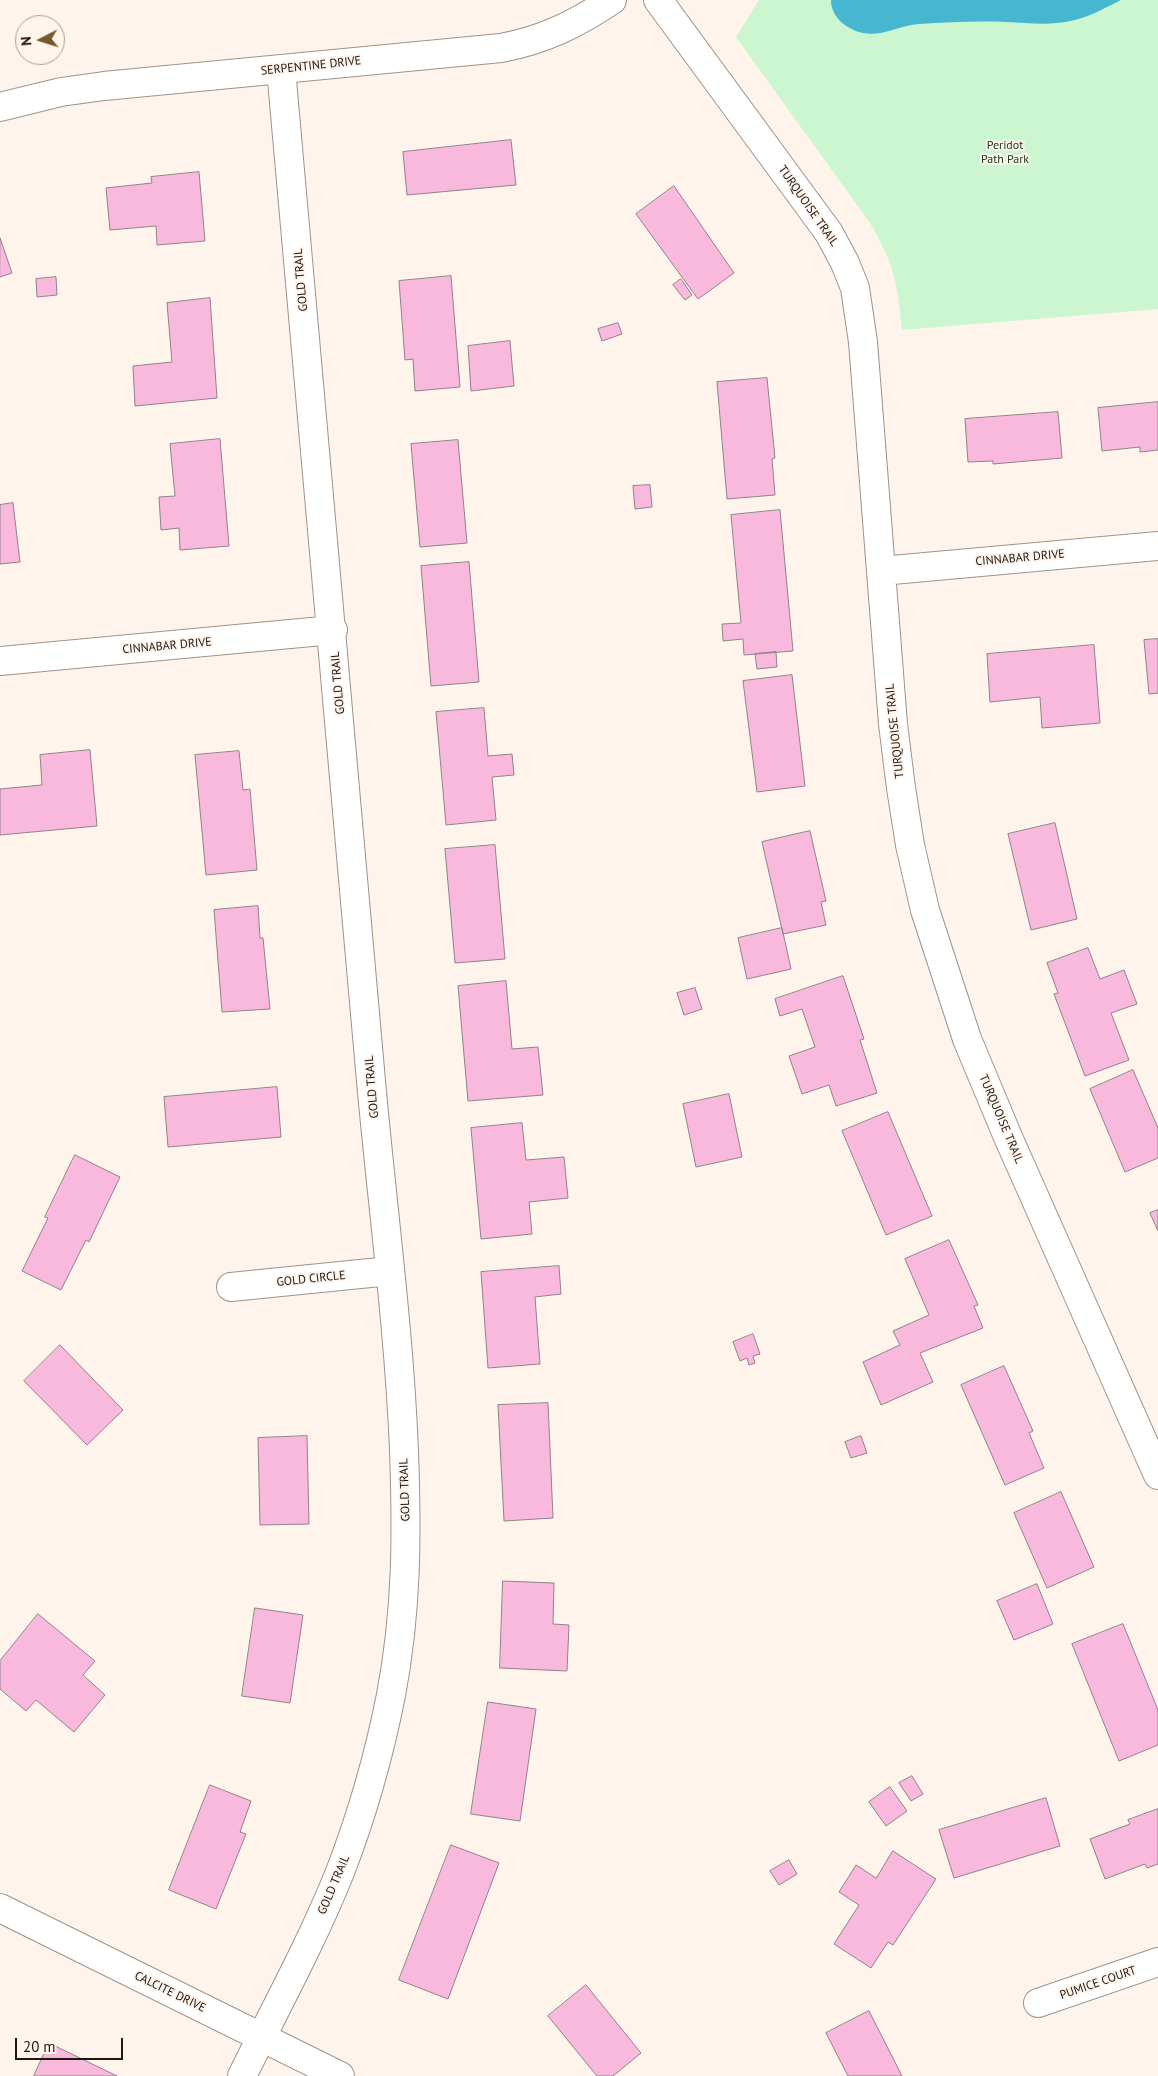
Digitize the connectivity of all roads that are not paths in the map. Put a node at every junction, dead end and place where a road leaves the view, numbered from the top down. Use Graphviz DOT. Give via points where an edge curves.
graph roads {
  1 [pos="612,0"];
  2 [pos="658,0"];
  3 [pos="281,69"];
  4 [pos="0,107"];
  5 [pos="1158,546"];
  6 [pos="881,571"];
  7 [pos="333,630"];
  8 [pos="0,661"];
  9 [pos="390,1271"];
  10 [pos="231,1287"];
  11 [pos="1158,1475"];
  12 [pos="0,1908"];
  13 [pos="1158,1962"];
  14 [pos="1038,2003"];
  15 [pos="261,2037"];
  16 [pos="242,2076"];
  17 [pos="340,2076"];
  1 -- 3 [label="street, SERPENTINE DRIVE" via="552,34 524,44"];
  2 -- 6 [label="street, TURQUOISE TRAIL" via="819,219 845,263 854,288 864,342"];
  3 -- 4 [label="street, SERPENTINE DRIVE" via="104,86 61,92"];
  3 -- 7 [label="street, GOLD TRAIL"];
  5 -- 6 [label="street, CINNABAR DRIVE"];
  6 -- 11 [label="street, TURQUOISE TRAIL" via="901,788 925,910 970,1048"];
  7 -- 8 [label="street, CINNABAR DRIVE"];
  7 -- 9 [label="street, GOLD TRAIL"];
  9 -- 10 [label="street, GOLD CIRCLE"];
  9 -- 15 [label="street, GOLD TRAIL" via="402,1412 407,1537 400,1632 391,1692 369,1788 352,1842 315,1928"];
  12 -- 15 [label="street, CALCITE DRIVE"];
  13 -- 14 [label="street, PUMICE COURT"];
  15 -- 16 [label="street, GOLD TRAIL"];
  15 -- 17 [label="street, CALCITE DRIVE"];
}
